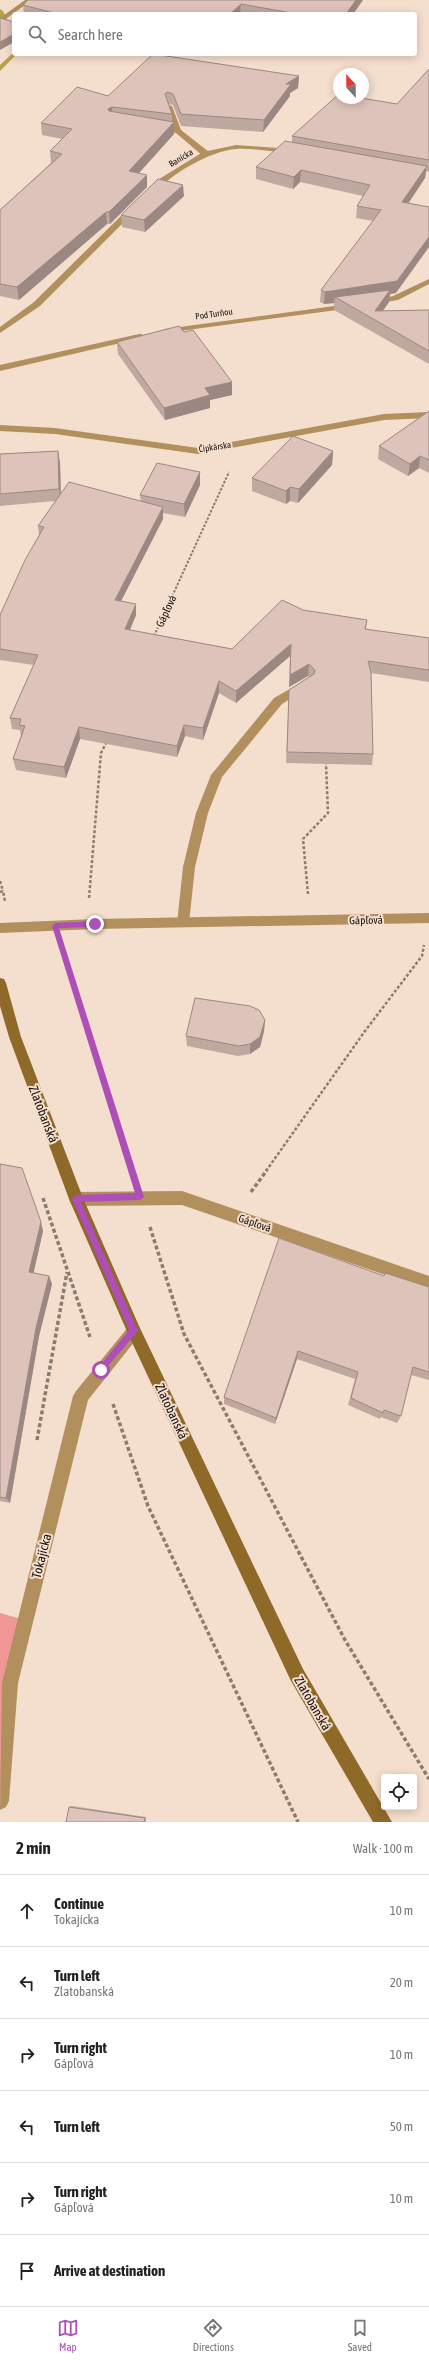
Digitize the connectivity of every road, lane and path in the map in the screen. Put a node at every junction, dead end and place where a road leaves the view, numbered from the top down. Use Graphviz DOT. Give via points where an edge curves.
graph roads {
  1 [pos="29,0"];
  2 [pos="13,12"];
  3 [pos="12,13"];
  4 [pos="0,21"];
  5 [pos="169,106"];
  6 [pos="149,127"];
  7 [pos="178,130"];
  8 [pos="297,152"];
  9 [pos="206,154"];
  10 [pos="148,194"];
  11 [pos="137,205"];
  12 [pos="429,281"];
  13 [pos="0,331"];
  14 [pos="0,368"];
  15 [pos="429,415"];
  16 [pos="0,428"];
  17 [pos="242,443"];
  18 [pos="154,638"];
  19 [pos="308,682"];
  20 [pos="108,738"];
  21 [pos="326,764"];
  22 [pos="0,882"];
  23 [pos="3,891"];
  24 [pos="308,902"];
  25 [pos="429,918"];
  26 [pos="183,923"];
  27 [pos="86,925"];
  28 [pos="55,926"];
  29 [pos="0,928"];
  30 [pos="425,941"];
  31 [pos="0,983"];
  32 [pos="42,1196"];
  33 [pos="140,1197"];
  34 [pos="76,1199"];
  35 [pos="234,1216"];
  36 [pos="68,1272"];
  37 [pos="429,1283"];
  38 [pos="134,1331"];
  39 [pos="101,1370"];
  40 [pos="36,1444"];
  41 [pos="429,1779"];
  42 [pos="0,1801"];
  43 [pos="298,1822"];
  44 [pos="383,1822"];
  1 -- 2 [label="street"];
  3 -- 4 [label="street"];
  5 -- 7 [label="street"];
  6 -- 7 [label="street"];
  7 -- 9 [label="street"];
  8 -- 9 [label="street, Banícka" via="236,147"];
  9 -- 10 [label="street, Banícka" via="159,183"];
  11 -- 13 [label="street" via="37,304"];
  12 -- 14 [label="street, Pod Turňou" via="395,298 150,334"];
  15 -- 17 [label="street, Čipkárska" via="384,417"];
  16 -- 17 [label="street, Čipkárska" via="55,431 198,450"];
  17 -- 18 [label="path, Gápľová"];
  19 -- 26 [label="street" via="278,701 217,775 202,813 189,867"];
  20 -- 27 [label="path" via="101,753"];
  21 -- 24 [label="path" via="328,813 303,839"];
  22 -- 23 [label="path"];
  25 -- 26 [label="street, Gápľová"];
  26 -- 27 [label="street, Gápľová"];
  27 -- 28 [label="street, Gápľová"];
  28 -- 29 [label="street, Gápľová"];
  28 -- 33 [label="path"];
  30 -- 35 [label="path" via="422,956 365,1031"];
  31 -- 34 [label="street, Zlatobanská" via="15,1037"];
  32 -- 36 [label="path"];
  33 -- 34 [label="street, Gápľová"];
  33 -- 35 [label="street, Gápľová" via="182,1198"];
  33 -- 41 [label="path" via="184,1334 345,1640"];
  34 -- 38 [label="street, Zlatobanská"];
  35 -- 37 [label="street, Gápľová"];
  36 -- 39 [label="path"];
  36 -- 40 [label="path"];
  38 -- 39 [label="street, Tokajícka"];
  38 -- 44 [label="street, Zlatobanská" via="297,1675"];
  39 -- 42 [label="street, Tokajícka" via="81,1396 10,1683"];
  39 -- 43 [label="path" via="148,1506"];
}
